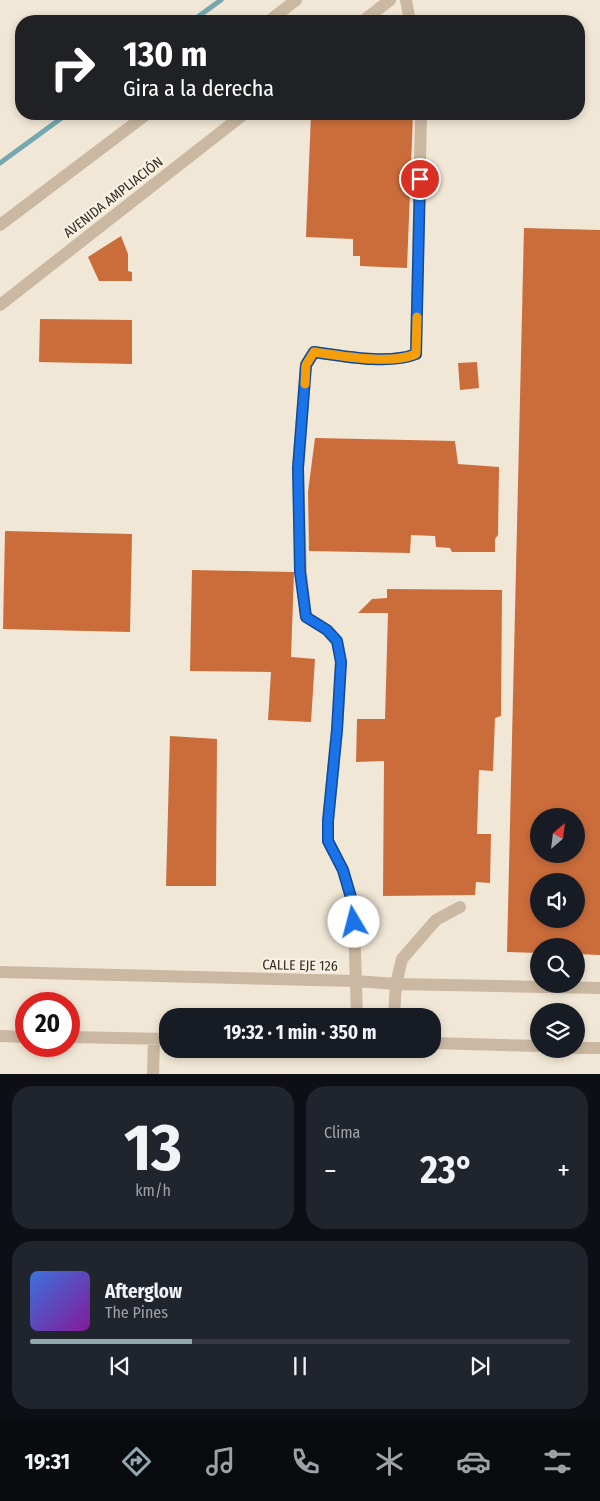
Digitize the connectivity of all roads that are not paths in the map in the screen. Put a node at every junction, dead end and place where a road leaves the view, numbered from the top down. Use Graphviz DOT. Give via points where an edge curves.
graph roads {
  1 [pos="296,0"];
  2 [pos="390,0"];
  3 [pos="406,0"];
  4 [pos="277,15"];
  5 [pos="371,15"];
  6 [pos="409,15"];
  7 [pos="140,120"];
  8 [pos="235,120"];
  9 [pos="421,120"];
  10 [pos="0,225"];
  11 [pos="0,305"];
  12 [pos="460,907"];
  13 [pos="0,972"];
  14 [pos="355,981"];
  15 [pos="396,984"];
  16 [pos="600,988"];
  17 [pos="357,1008"];
  18 [pos="394,1008"];
  19 [pos="0,1036"];
  20 [pos="15,1037"];
  21 [pos="80,1037"];
  22 [pos="154,1039"];
  23 [pos="159,1039"];
  24 [pos="441,1043"];
  25 [pos="530,1046"];
  26 [pos="585,1048"];
  27 [pos="600,1048"];
  28 [pos="153,1074"];
  1 -- 4 [label="street"];
  2 -- 5 [label="street"];
  3 -- 6 [label="street"];
  7 -- 10 [label="street"];
  8 -- 11 [label="street, AVENIDA AMPLIACIÓN"];
  9 -- 14 [label="street" via="416,354 405,358 358,359 314,352 306,365 302,411 298,468 300,572 306,617 327,630 337,641 341,662 328,841 343,870 352,901"];
  12 -- 15 [label="street" via="436,920 402,959"];
  13 -- 14 [label="street, CALLE EJE 126"];
  14 -- 15 [label="street, CALLE EJE 126"];
  14 -- 17 [label="street"];
  15 -- 16 [label="street, CALLE EJE 126"];
  15 -- 18 [label="street"];
  19 -- 20 [label="street"];
  21 -- 22 [label="street"];
  22 -- 23 [label="street"];
  22 -- 28 [label="street"];
  24 -- 25 [label="street"];
  26 -- 27 [label="street"];
}
